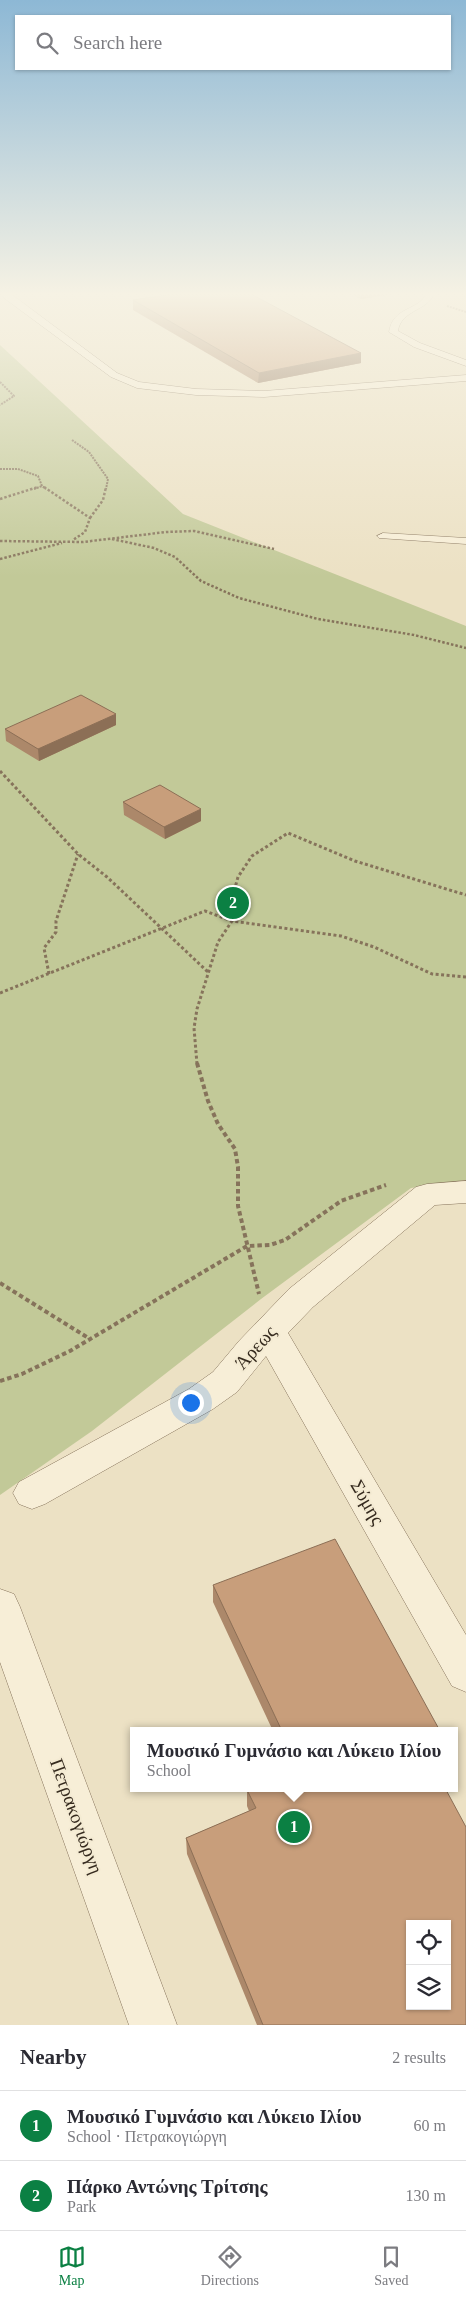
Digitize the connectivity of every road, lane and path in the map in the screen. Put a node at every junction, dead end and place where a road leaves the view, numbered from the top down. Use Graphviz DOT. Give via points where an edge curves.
graph roads {
  1 [pos="6,388"];
  2 [pos="166,388"];
  3 [pos="333,388"];
  4 [pos="0,405"];
  5 [pos="72,440"];
  6 [pos="0,469"];
  7 [pos="42,486"];
  8 [pos="0,499"];
  9 [pos="90,518"];
  10 [pos="383,536"];
  11 [pos="112,539"];
  12 [pos="0,541"];
  13 [pos="466,541"];
  14 [pos="69,542"];
  15 [pos="274,549"];
  16 [pos="0,559"];
  17 [pos="466,648"];
  18 [pos="0,771"];
  19 [pos="78,854"];
  20 [pos="466,895"];
  21 [pos="232,922"];
  22 [pos="160,928"];
  23 [pos="208,972"];
  24 [pos="49,974"];
  25 [pos="466,977"];
  26 [pos="0,993"];
  27 [pos="391,1183"];
  28 [pos="466,1192"];
  29 [pos="246,1246"];
  30 [pos="0,1283"];
  31 [pos="269,1331"];
  32 [pos="90,1339"];
  33 [pos="0,1381"];
  34 [pos="32,1493"];
  35 [pos="0,1607"];
  36 [pos="466,1673"];
  37 [pos="153,2025"];
  1 -- 4 [label="path" via="14,396"];
  2 -- 3 [label="lane" via="264,394"];
  5 -- 9 [label="path" via="89,452 108,479 103,500"];
  6 -- 7 [label="path" via="32,473 38,476"];
  7 -- 8 [label="path"];
  7 -- 9 [label="path"];
  9 -- 14 [label="path" via="89,528 79,539"];
  10 -- 13 [label="lane"];
  11 -- 14 [label="path"];
  11 -- 15 [label="path" via="194,531"];
  11 -- 17 [label="path" via="175,556 202,581 239,598 318,619 414,635"];
  12 -- 14 [label="path"];
  14 -- 16 [label="path"];
  18 -- 19 [label="path"];
  19 -- 22 [label="path"];
  19 -- 24 [label="path" via="56,921 56,932 44,948"];
  20 -- 21 [label="path" via="355,861 288,832 252,856 238,877 233,895"];
  21 -- 22 [label="path" via="205,911"];
  21 -- 23 [label="path" via="218,942"];
  21 -- 25 [label="path" via="342,936 432,974"];
  22 -- 23 [label="path"];
  22 -- 24 [label="path"];
  23 -- 29 [label="path" via="194,1028 198,1070 218,1124 235,1149 238,1206"];
  24 -- 26 [label="path"];
  27 -- 29 [label="path" via="340,1200 285,1240 270,1245"];
  28 -- 31 [label="street, Άρεως" via="427,1195 320,1282"];
  29 -- 31 [label="path"];
  29 -- 32 [label="path"];
  30 -- 32 [label="path"];
  31 -- 34 [label="street, Άρεως" via="225,1382 201,1399"];
  31 -- 36 [label="street, Σύμης"];
  32 -- 33 [label="path" via="46,1364"];
  35 -- 37 [label="street, Πετρακογιώργη"];
}
